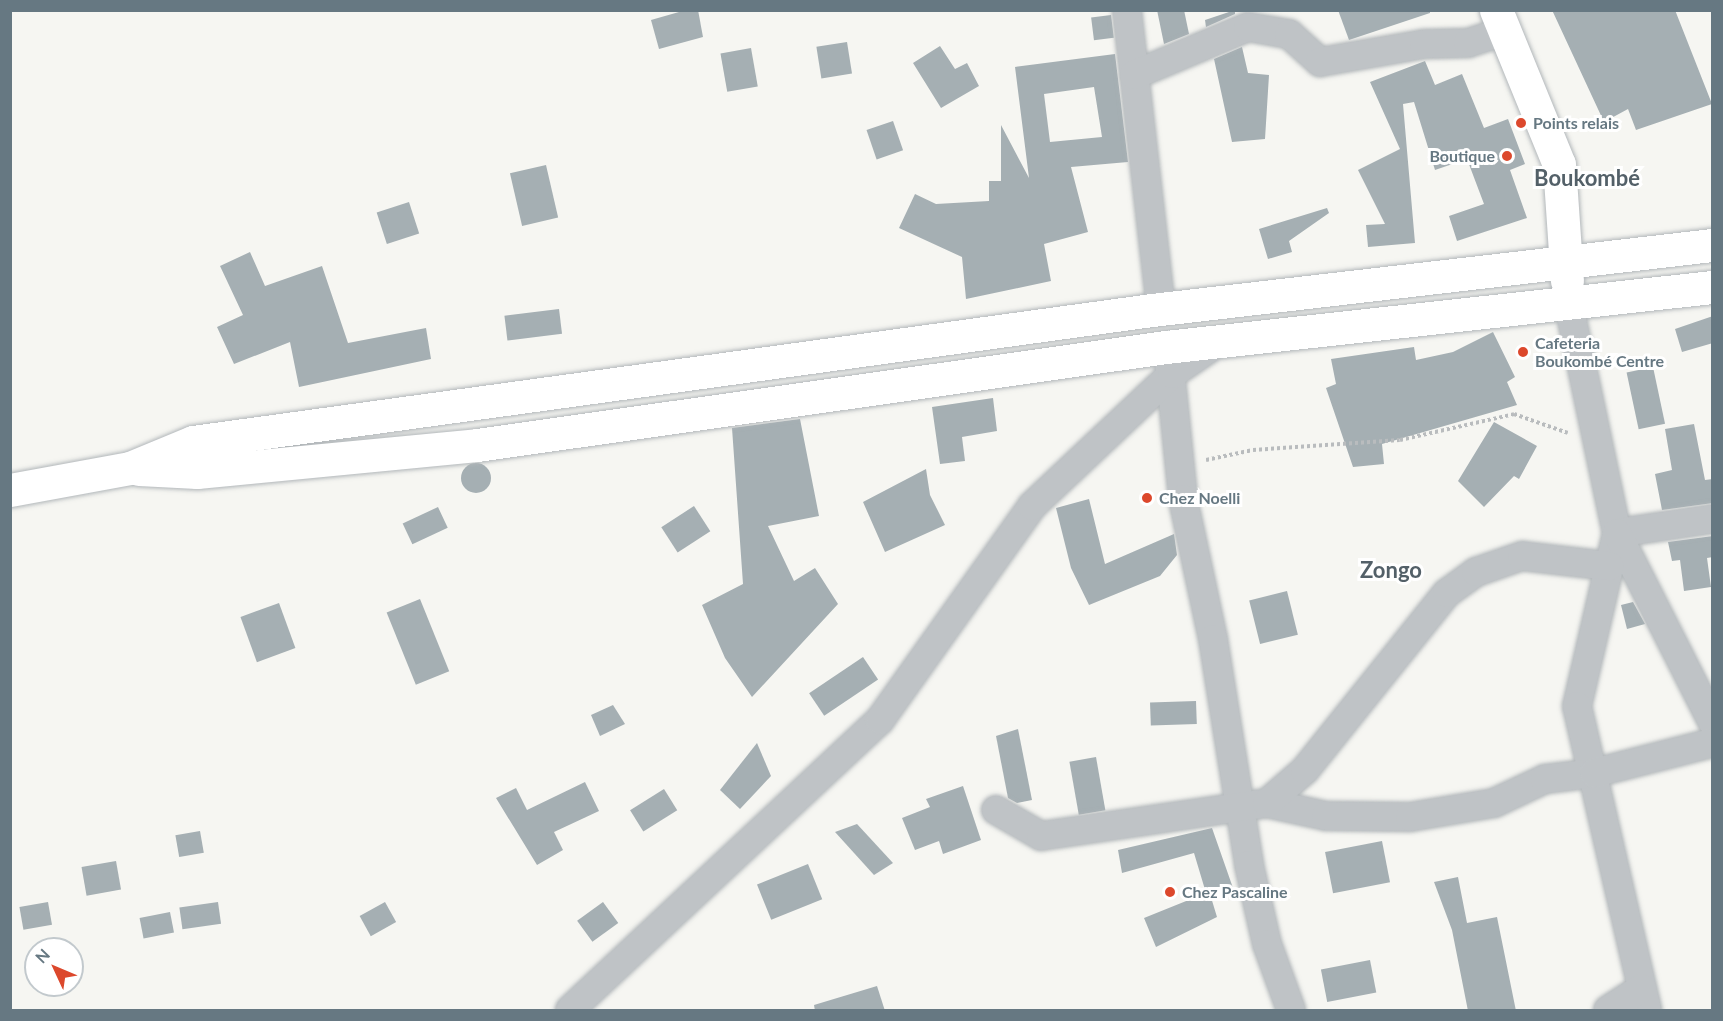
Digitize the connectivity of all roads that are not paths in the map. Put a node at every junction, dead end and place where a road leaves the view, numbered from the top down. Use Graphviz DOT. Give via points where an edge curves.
graph roads {
  1 [pos="1127,10"];
  2 [pos="1500,21"];
  3 [pos="1134,75"];
  4 [pos="1713,245"];
  5 [pos="1566,260"];
  6 [pos="1713,287"];
  7 [pos="1568,301"];
  8 [pos="1161,309"];
  9 [pos="1169,360"];
  10 [pos="130,468"];
  11 [pos="10,490"];
  12 [pos="1713,519"];
  13 [pos="1617,532"];
  14 [pos="1609,566"];
  15 [pos="1713,720"];
  16 [pos="1713,743"];
  17 [pos="1594,773"];
  18 [pos="1253,806"];
  19 [pos="996,810"];
  20 [pos="1644,999"];
  21 [pos="570,1011"];
  22 [pos="1291,1011"];
  23 [pos="1608,1011"];
  1 -- 3 [label="street"];
  2 -- 3 [label="street" via="1468,43 1424,44 1320,62 1289,34 1248,27"];
  2 -- 5 [label="main road" via="1559,164"];
  3 -- 8 [label="street"];
  4 -- 5 [label="main road"];
  5 -- 7 [label="main road"];
  5 -- 8 [label="main road"];
  6 -- 7 [label="main road"];
  7 -- 9 [label="main road" via="1220,340"];
  7 -- 13 [label="street"];
  8 -- 10 [label="main road" via="193,442"];
  9 -- 10 [label="main road" via="477,445 196,472"];
  9 -- 18 [label="street" via="1182,465"];
  9 -- 21 [label="street" via="1032,506 880,720"];
  10 -- 11 [label="main road"];
  12 -- 13 [label="street"];
  13 -- 14 [label="street"];
  13 -- 15 [label="street"];
  14 -- 17 [label="street" via="1577,706"];
  14 -- 18 [label="street" via="1522,556 1476,572 1447,593 1305,770"];
  16 -- 17 [label="street"];
  17 -- 18 [label="street" via="1545,778 1494,803 1410,817 1326,816"];
  17 -- 20 [label="street"];
  18 -- 19 [label="street" via="1041,836"];
  18 -- 22 [label="street" via="1267,944"];
  20 -- 23 [label="street"];
}
